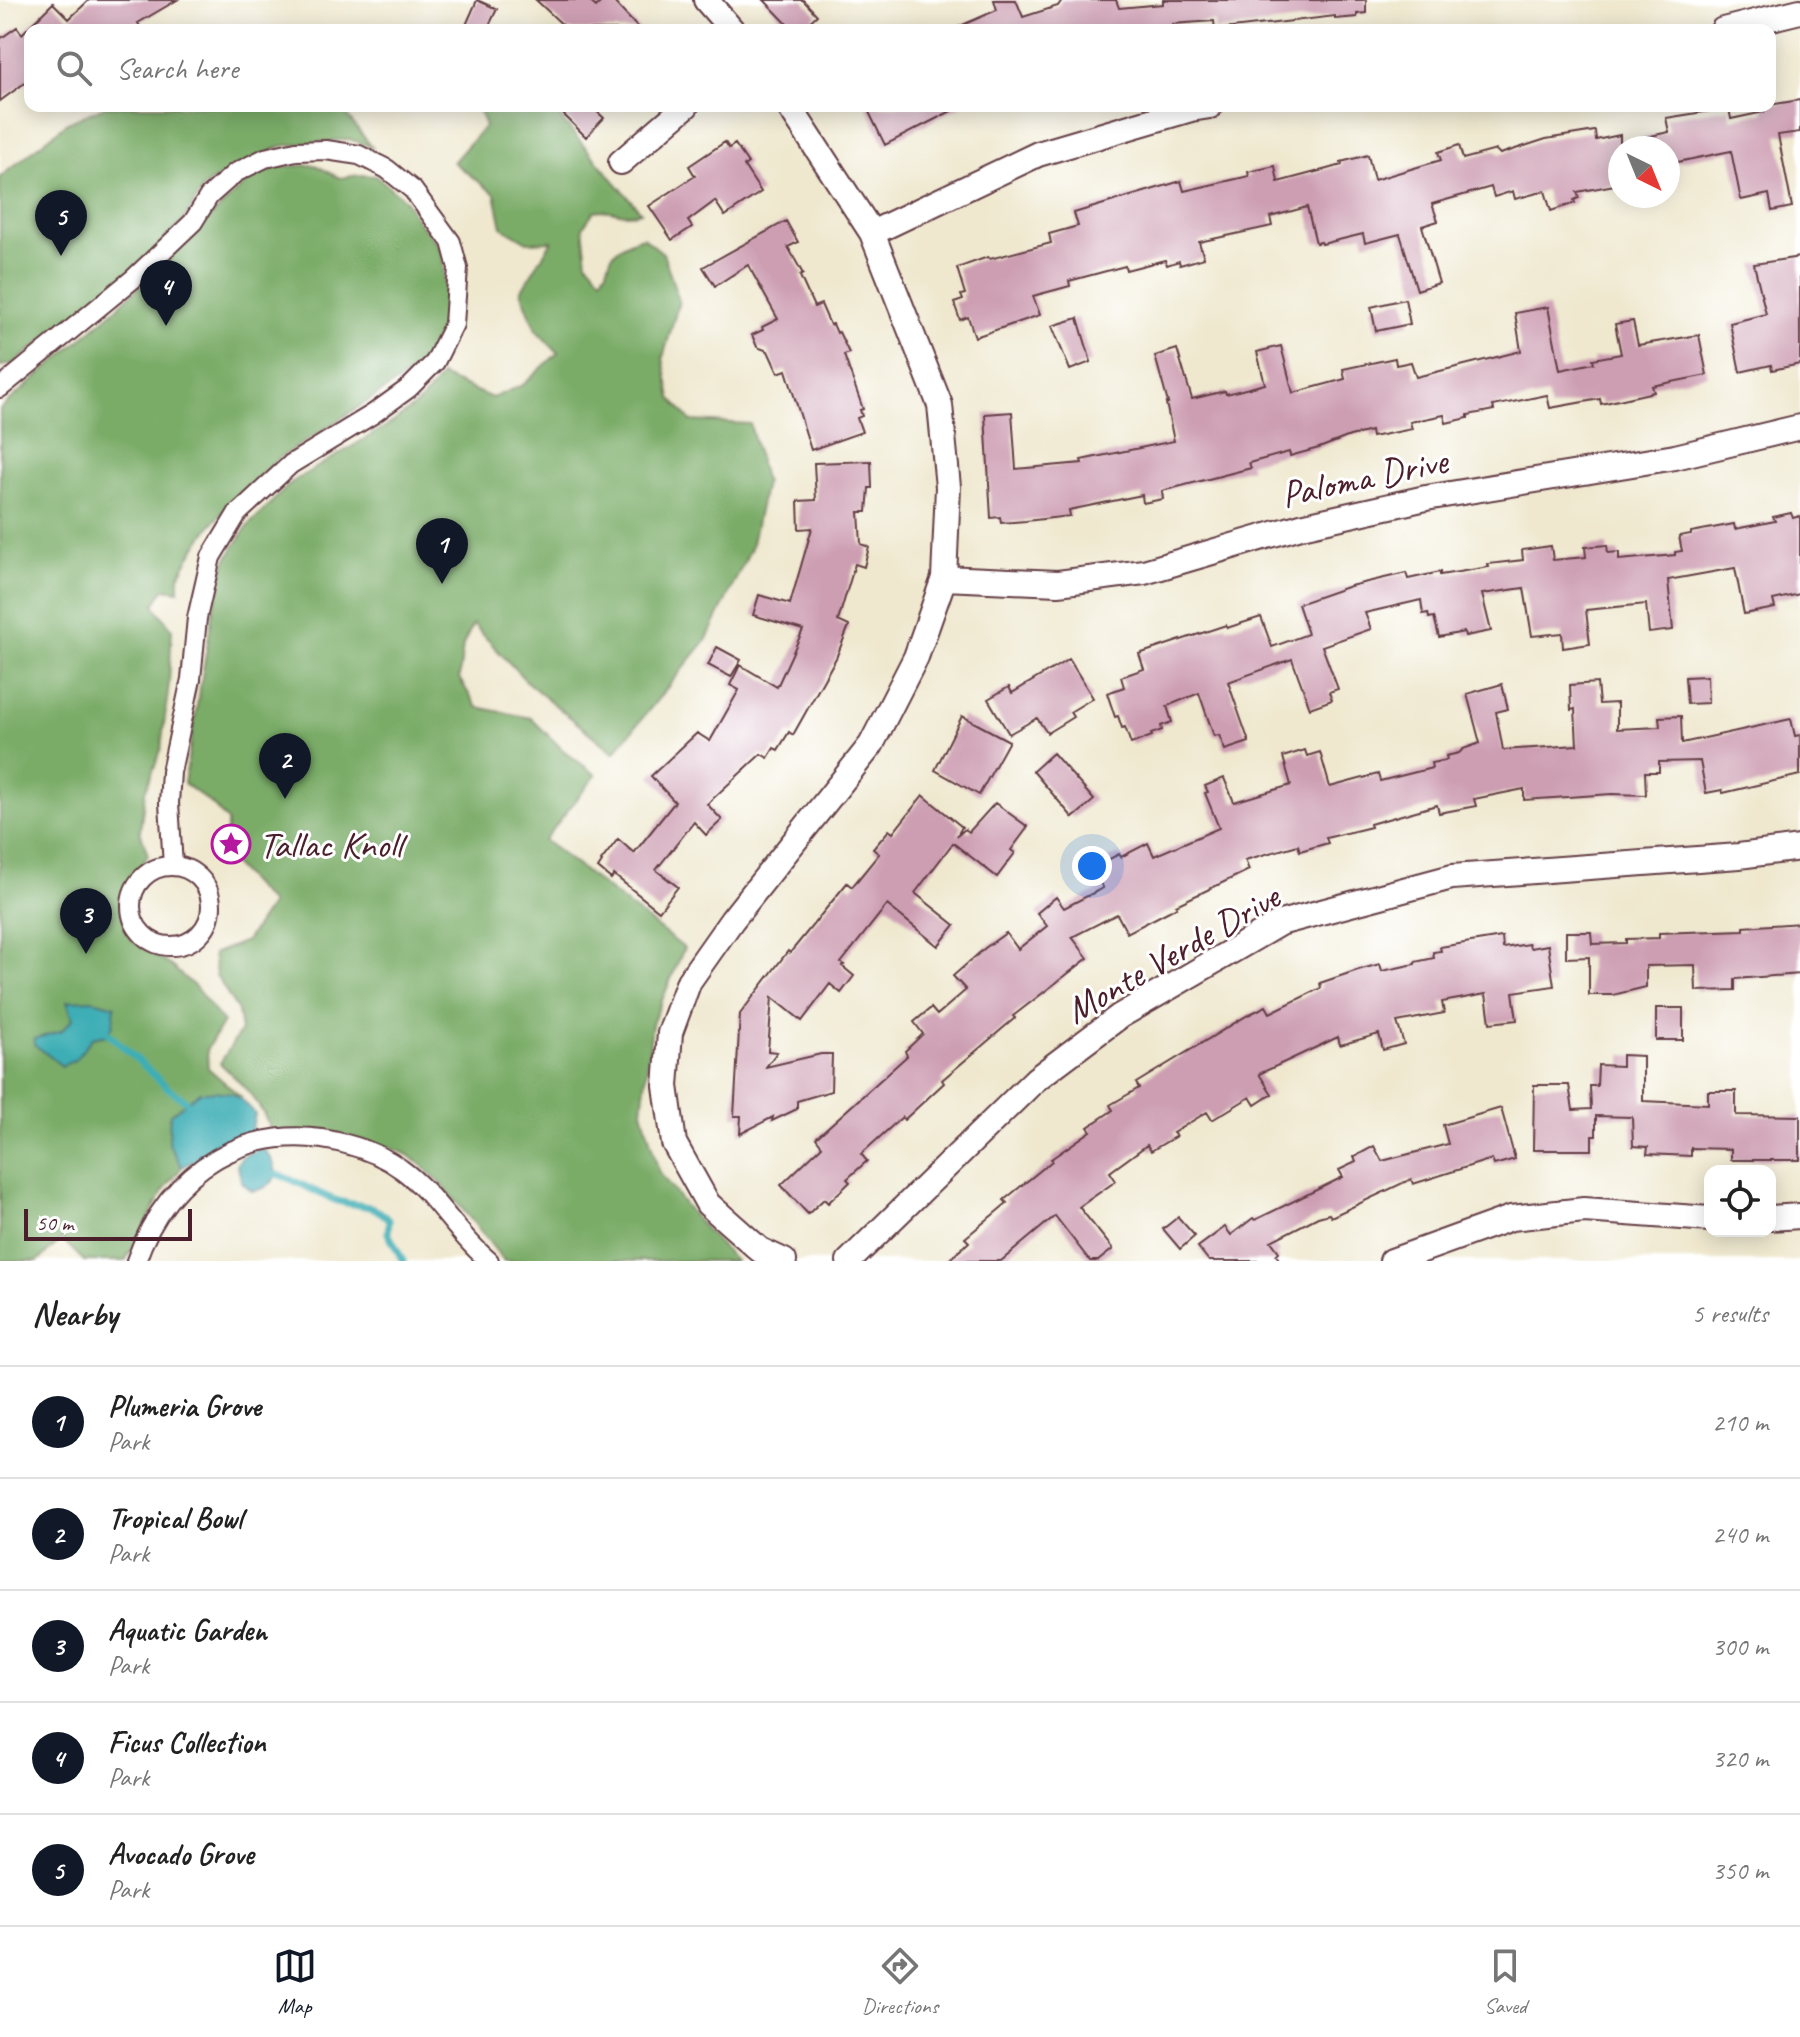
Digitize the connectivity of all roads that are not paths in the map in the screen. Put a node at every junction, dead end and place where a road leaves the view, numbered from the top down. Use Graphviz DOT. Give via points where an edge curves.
graph roads {
  1 [pos="706,0"];
  2 [pos="1800,11"];
  3 [pos="727,24"];
  4 [pos="1747,24"];
  5 [pos="679,112"];
  6 [pos="793,112"];
  7 [pos="1181,112"];
  8 [pos="621,162"];
  9 [pos="872,233"];
  10 [pos="0,388"];
  11 [pos="1800,427"];
  12 [pos="944,578"];
  13 [pos="1800,848"];
  14 [pos="173,866"];
  15 [pos="1800,1216"];
  16 [pos="1776,1218"];
  17 [pos="1704,1219"];
  18 [pos="136,1261"];
  19 [pos="489,1261"];
  20 [pos="784,1261"];
  21 [pos="849,1261"];
  22 [pos="1392,1261"];
  1 -- 3 [label="street"];
  2 -- 4 [label="street"];
  5 -- 8 [label="street"];
  6 -- 9 [label="street"];
  7 -- 9 [label="street" via="1038,154"];
  9 -- 12 [label="street" via="940,405 948,487"];
  10 -- 14 [label="street" via="133,279 235,173 265,158 326,150 359,155 413,190 451,242 458,268 454,324 435,362 373,414 291,464 237,514 211,557 171,772"];
  11 -- 12 [label="street, Paloma Drive" via="1675,457 1426,498 1301,526 1144,572 1058,583"];
  12 -- 20 [label="street" via="916,657 871,745 689,981 670,1033 666,1086 674,1143 708,1204 760,1250"];
  13 -- 21 [label="street, Monte Verde Drive" via="1452,877 1280,923 1120,1016 1036,1079"];
  14 -- 14 [label="street" via="197,874 206,885 212,910 209,923 191,942 165,947 152,942 134,923 132,896 147,874"];
  15 -- 16 [label="street"];
  17 -- 22 [label="street" via="1584,1210 1511,1218"];
  18 -- 19 [label="street" via="155,1219 200,1168 268,1138 322,1137 400,1168"];
}
